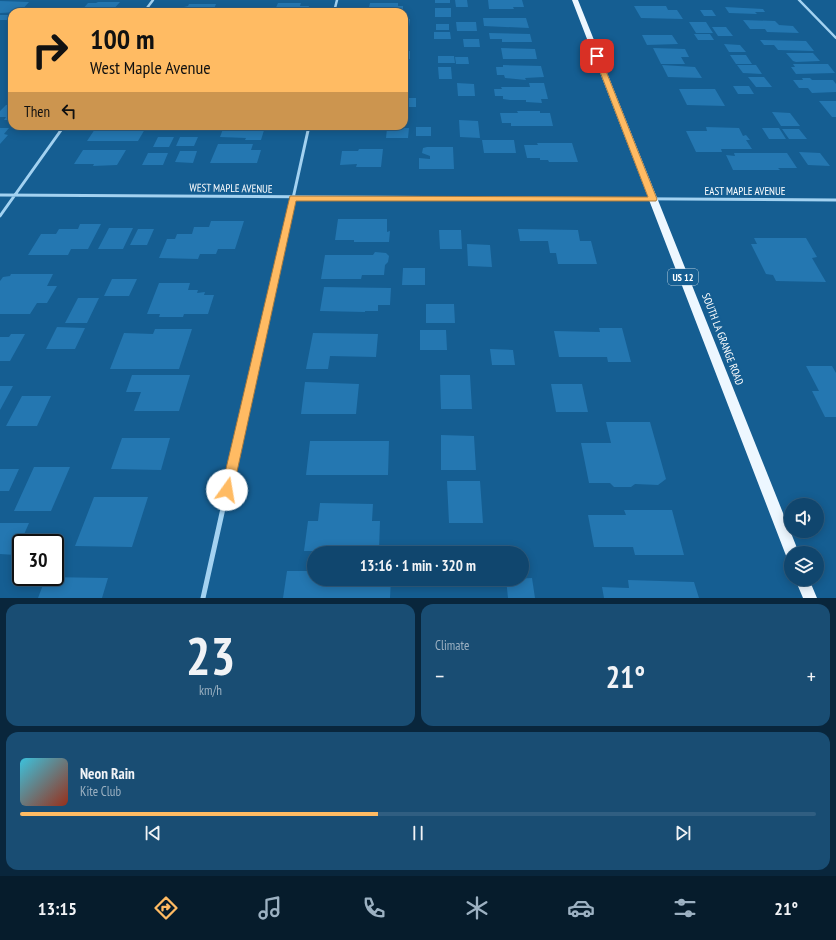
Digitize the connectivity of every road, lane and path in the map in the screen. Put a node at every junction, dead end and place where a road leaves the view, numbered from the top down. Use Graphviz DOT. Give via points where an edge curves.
graph roads {
  1 [pos="576,0"];
  2 [pos="799,0"];
  3 [pos="836,38"];
  4 [pos="61,130"];
  5 [pos="308,130"];
  6 [pos="0,195"];
  7 [pos="15,196"];
  8 [pos="293,198"];
  9 [pos="653,199"];
  10 [pos="836,200"];
  11 [pos="0,216"];
  12 [pos="789,546"];
  13 [pos="805,586"];
  14 [pos="203,598"];
  15 [pos="810,598"];
  1 -- 9 [label="main road, SOUTH LA GRANGE ROAD / US 12"];
  2 -- 3 [label="street"];
  4 -- 7 [label="street"];
  5 -- 8 [label="street"];
  6 -- 7 [label="street, WEST MAPLE AVENUE"];
  7 -- 8 [label="street, WEST MAPLE AVENUE"];
  7 -- 11 [label="street"];
  8 -- 9 [label="street, WEST MAPLE AVENUE"];
  8 -- 14 [label="street"];
  9 -- 10 [label="street, EAST MAPLE AVENUE"];
  9 -- 12 [label="main road, SOUTH LA GRANGE ROAD / US 12"];
  13 -- 15 [label="main road"];
}
